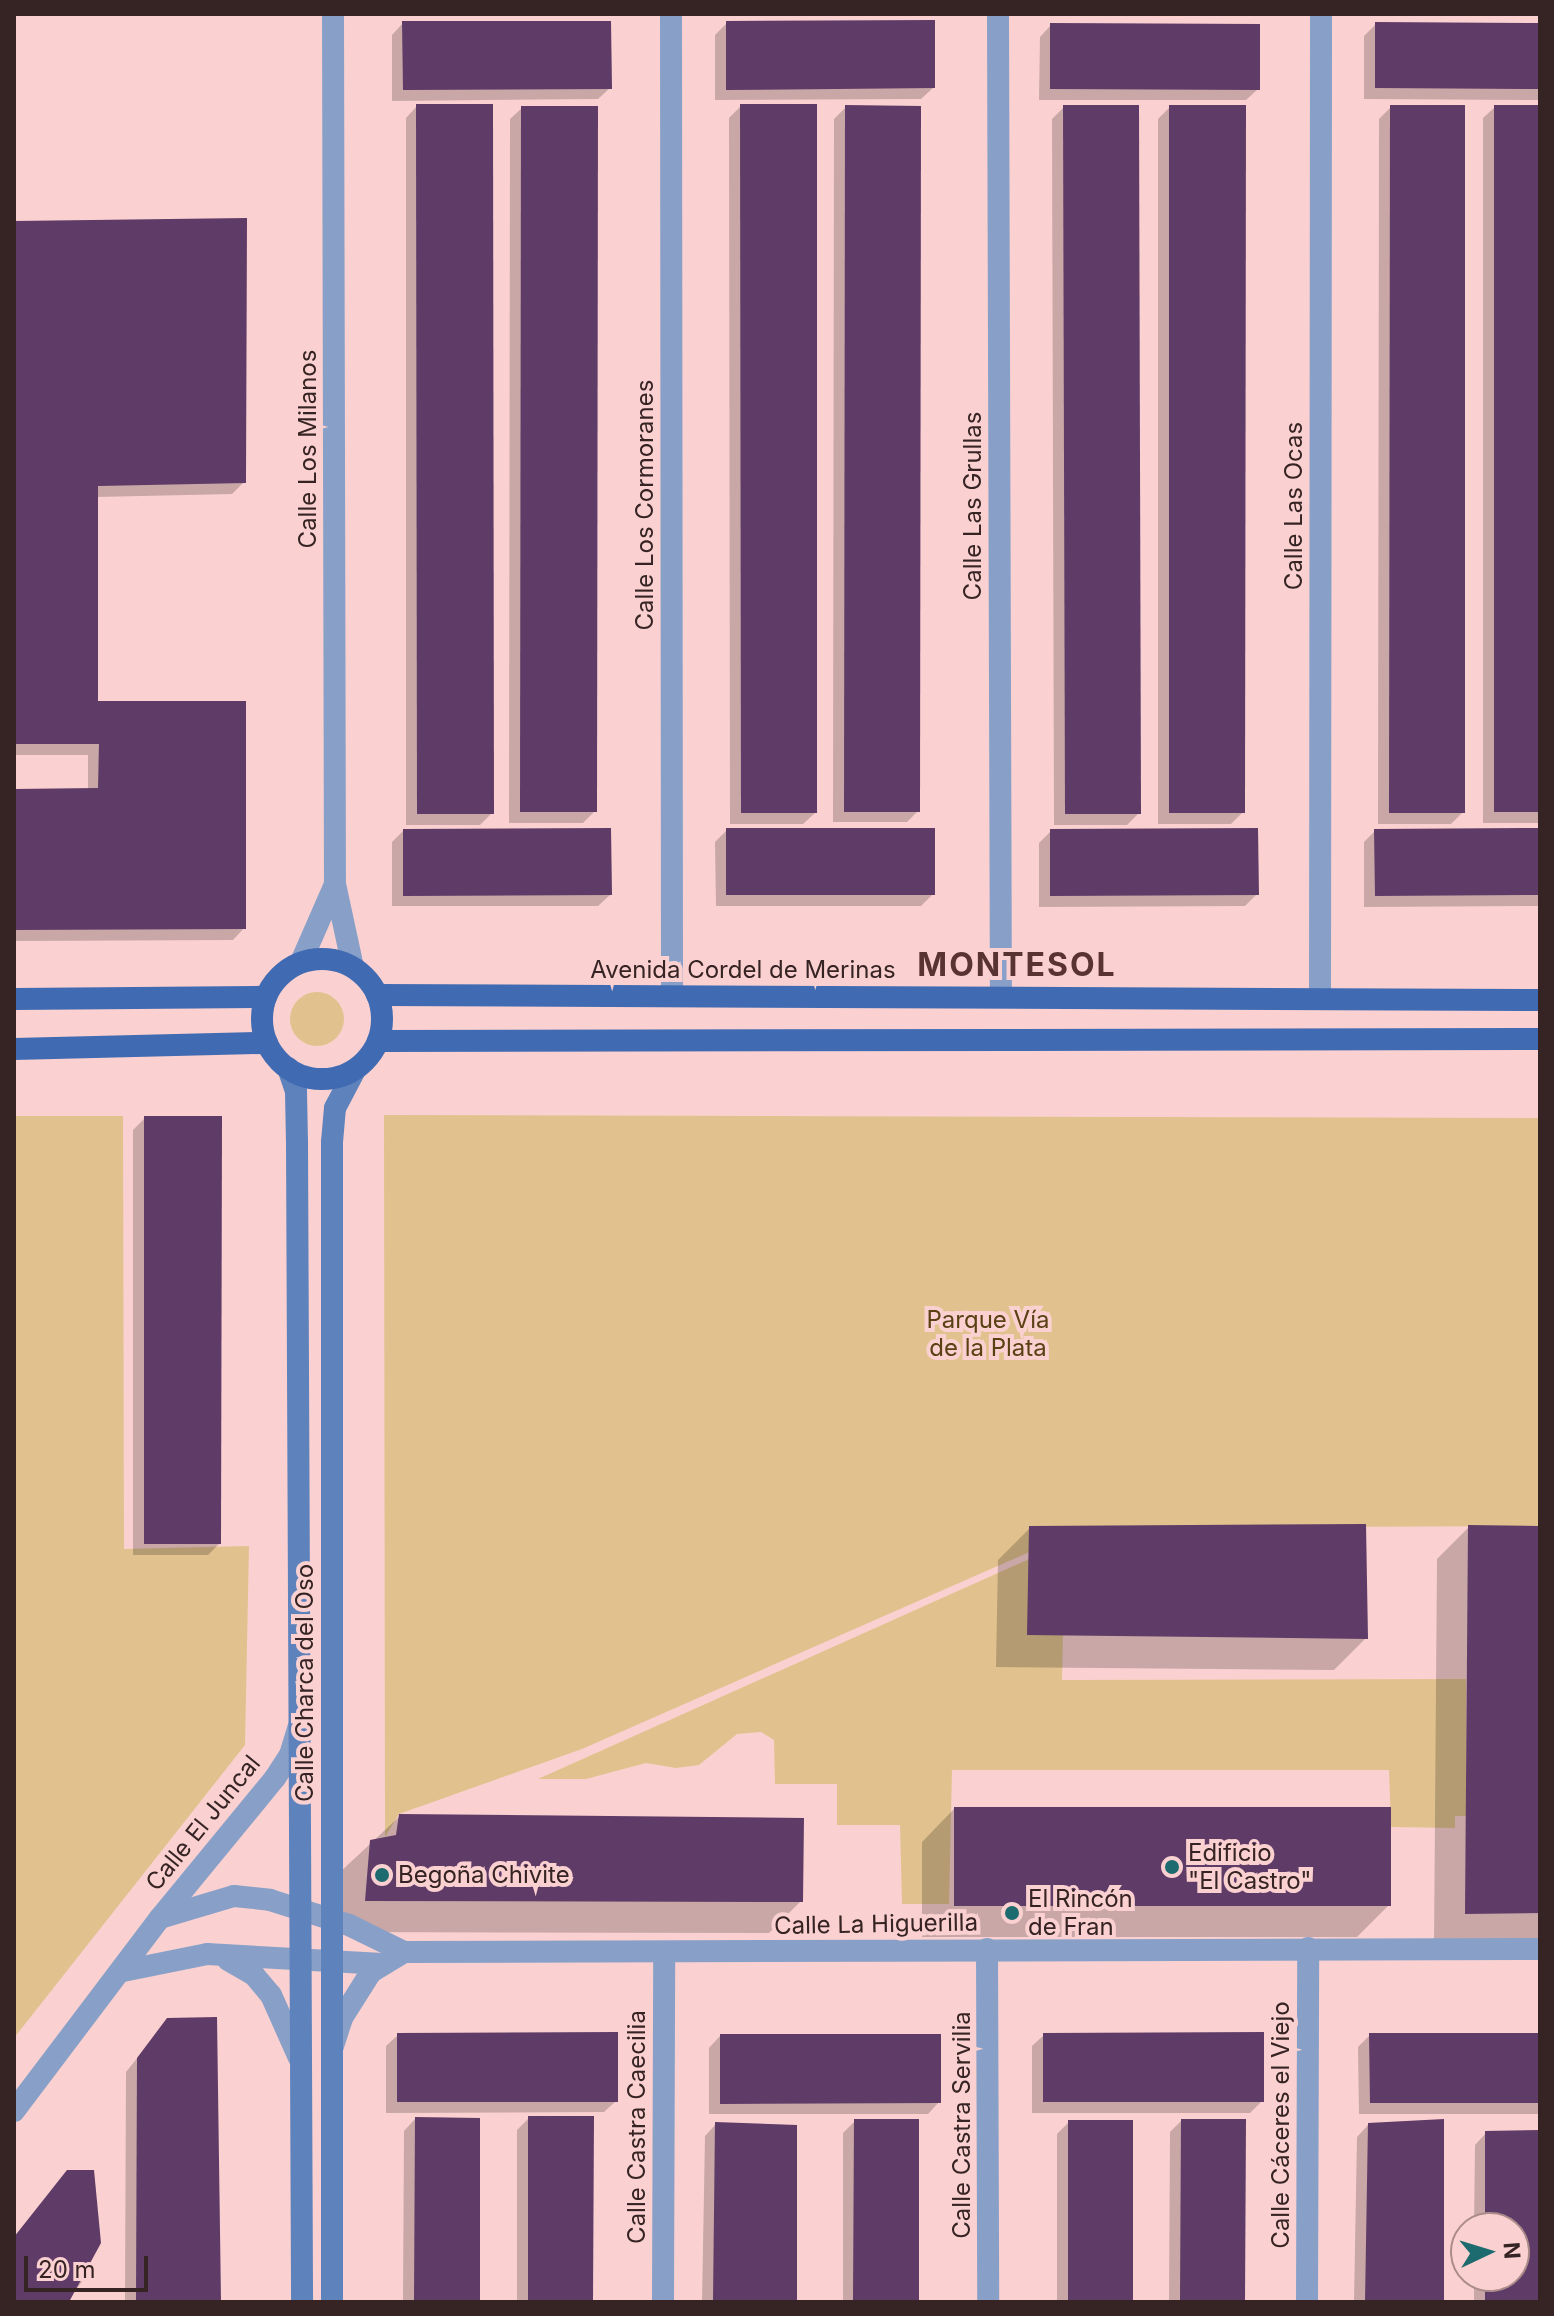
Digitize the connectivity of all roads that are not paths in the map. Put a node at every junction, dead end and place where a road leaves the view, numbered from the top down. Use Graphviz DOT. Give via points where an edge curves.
graph roads {
  1 [pos="333,14"];
  2 [pos="671,14"];
  3 [pos="998,14"];
  4 [pos="1321,14"];
  5 [pos="335,884"];
  6 [pos="301,962"];
  7 [pos="353,967"];
  8 [pos="377,995"];
  9 [pos="672,996"];
  10 [pos="266,997"];
  11 [pos="1001,997"];
  12 [pos="14,999"];
  13 [pos="1320,999"];
  14 [pos="1540,1000"];
  15 [pos="1540,1039"];
  16 [pos="378,1041"];
  17 [pos="267,1043"];
  18 [pos="14,1049"];
  19 [pos="288,1068"];
  20 [pos="355,1070"];
  21 [pos="301,1715"];
  22 [pos="331,1862"];
  23 [pos="302,1908"];
  24 [pos="160,1918"];
  25 [pos="331,1919"];
  26 [pos="365,1932"];
  27 [pos="1308,1948"];
  28 [pos="987,1949"];
  29 [pos="1540,1949"];
  30 [pos="404,1952"];
  31 [pos="664,1952"];
  32 [pos="207,1954"];
  33 [pos="301,1962"];
  34 [pos="331,1963"];
  35 [pos="378,1964"];
  36 [pos="123,1971"];
  37 [pos="331,2051"];
  38 [pos="303,2070"];
  39 [pos="14,2111"];
  40 [pos="302,2302"];
  41 [pos="332,2302"];
  42 [pos="663,2302"];
  43 [pos="988,2302"];
  44 [pos="1307,2302"];
  1 -- 5 [label="street, Calle Los Milanos"];
  2 -- 9 [label="street, Calle Los Cormoranes"];
  3 -- 11 [label="street, Calle Las Grullas"];
  4 -- 13 [label="street, Calle Las Ocas"];
  5 -- 6 [label="street, Calle Los Milanos"];
  5 -- 7 [label="street, Calle Los Milanos"];
  6 -- 7 [label="main road" via="335,960"];
  6 -- 10 [label="main road" via="281,976"];
  7 -- 8 [label="main road"];
  8 -- 9 [label="main road, Avenida Cordel de Merinas"];
  8 -- 16 [label="main road" via="382,1010"];
  9 -- 11 [label="main road, Avenida Cordel de Merinas"];
  10 -- 12 [label="main road"];
  10 -- 17 [label="main road" via="262,1012"];
  11 -- 13 [label="main road, Avenida Cordel de Merinas"];
  13 -- 14 [label="main road, Avenida Cordel de Merinas"];
  15 -- 16 [label="main road"];
  16 -- 20 [label="main road"];
  17 -- 18 [label="main road"];
  17 -- 19 [label="main road"];
  19 -- 20 [label="main road" via="321,1079"];
  19 -- 21 [label="main road, Calle Charca del Oso" via="296,1091"];
  20 -- 22 [label="main road, Calle Charca del Oso" via="335,1108 332,1142"];
  21 -- 23 [label="main road, Calle Charca del Oso"];
  21 -- 24 [label="street, Calle El Juncal" via="290,1755 275,1778"];
  22 -- 25 [label="main road, Calle Charca del Oso"];
  22 -- 26 [label="street, Calle La Higuerilla" via="346,1908"];
  23 -- 24 [label="street, Calle El Juncal" via="234,1896"];
  23 -- 25 [label="street, Calle El Juncal"];
  23 -- 33 [label="main road, Calle Charca del Oso"];
  24 -- 36 [label="street, Calle El Juncal"];
  25 -- 26 [label="street, Calle La Higuerilla"];
  25 -- 34 [label="main road, Calle Charca del Oso"];
  26 -- 30 [label="street, Calle La Higuerilla"];
  27 -- 28 [label="street, Calle La Higuerilla"];
  27 -- 29 [label="street, Calle La Higuerilla"];
  27 -- 44 [label="street, Calle Cáceres el Viejo"];
  28 -- 31 [label="street, Calle La Higuerilla"];
  28 -- 43 [label="street, Calle Castra Servilia"];
  30 -- 31 [label="street, Calle La Higuerilla"];
  30 -- 35 [label="street, Calle La Higuerilla"];
  31 -- 42 [label="street, Calle Castra Caecilia"];
  32 -- 33 [label="street"];
  32 -- 36 [label="street"];
  32 -- 38 [label="street" via="235,1962 271,1995"];
  33 -- 34 [label="street"];
  33 -- 38 [label="main road, Calle Charca del Oso"];
  34 -- 35 [label="street"];
  34 -- 37 [label="main road, Calle Charca del Oso"];
  35 -- 37 [label="street" via="342,2018"];
  36 -- 39 [label="street, Calle El Juncal"];
  37 -- 41 [label="main road, Calle Charca del Oso"];
  38 -- 40 [label="main road, Calle Charca del Oso"];
}
